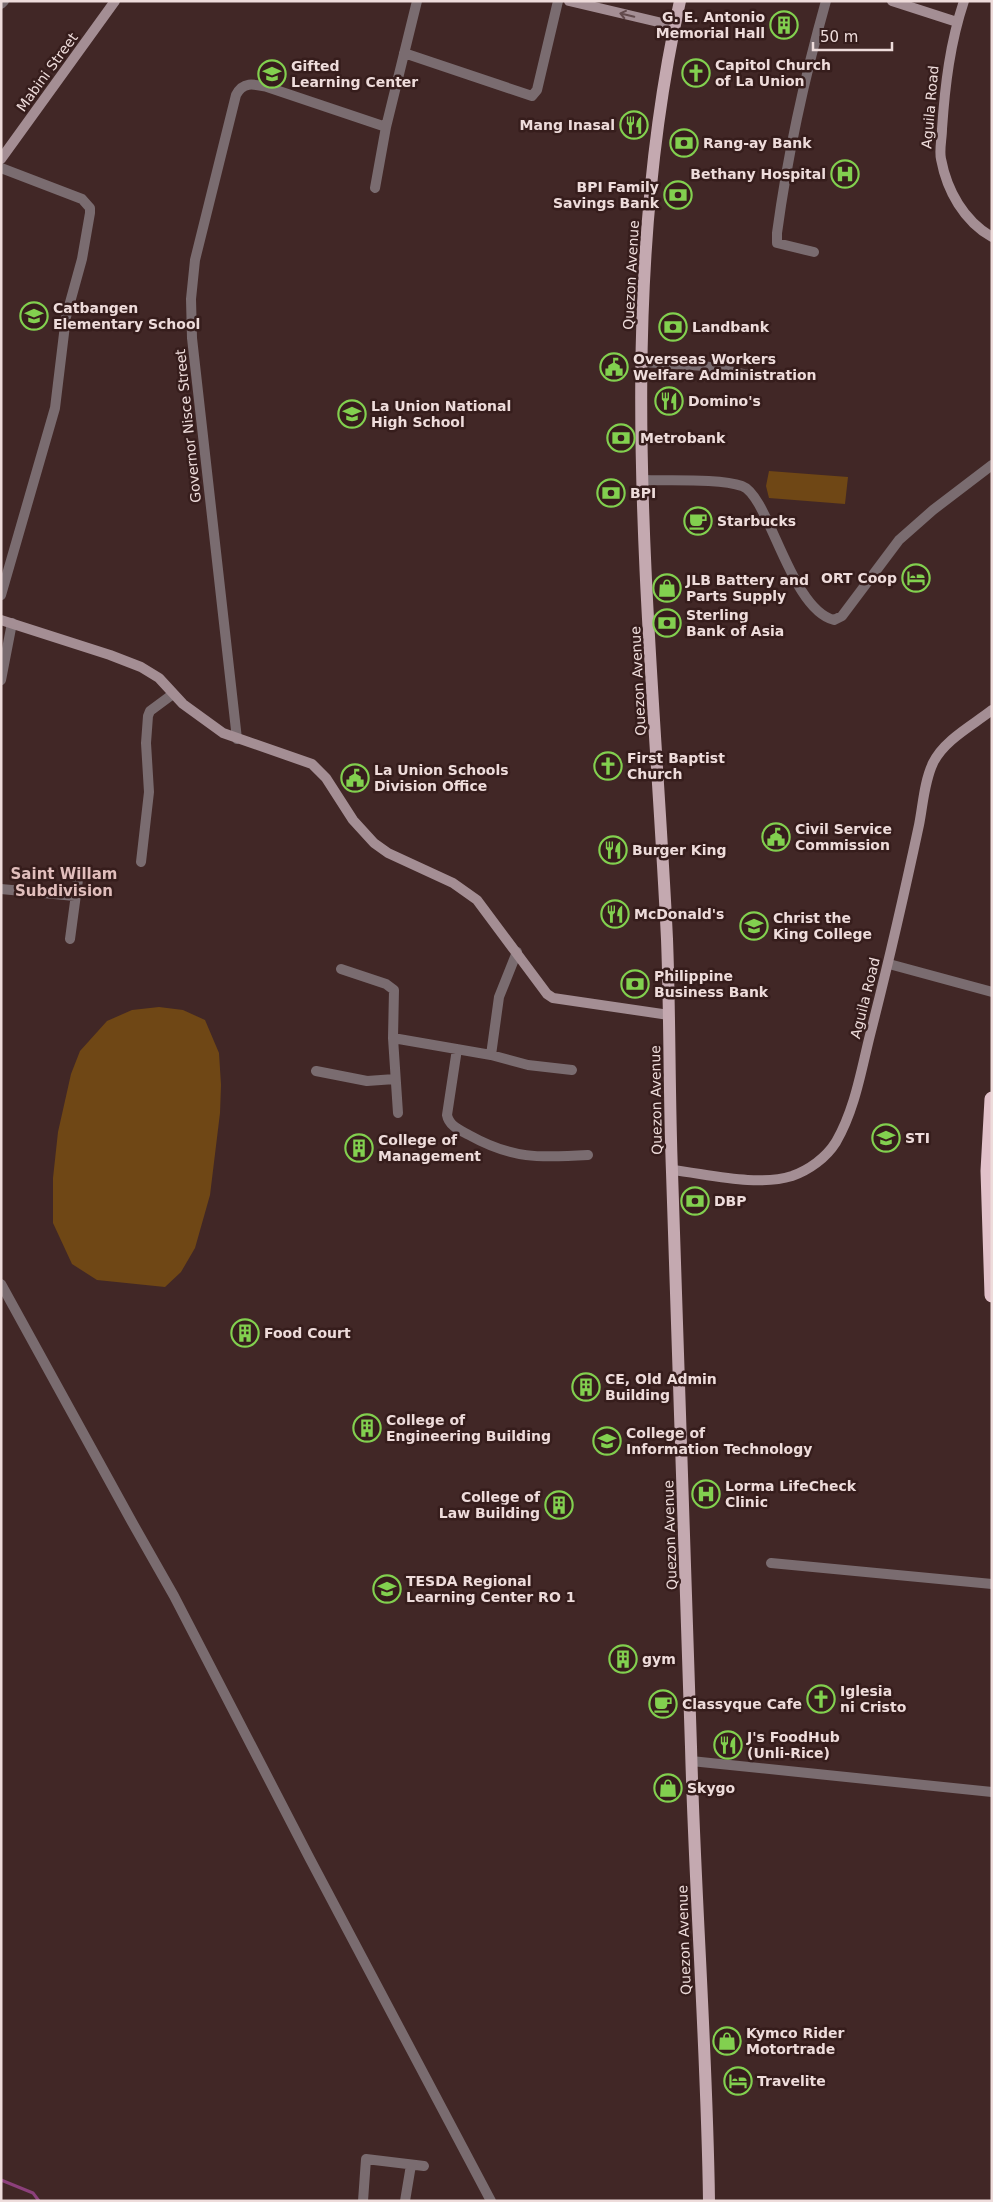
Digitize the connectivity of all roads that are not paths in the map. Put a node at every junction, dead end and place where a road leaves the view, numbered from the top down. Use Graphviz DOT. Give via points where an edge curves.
graph roads {
  1 [pos="4,1"];
  2 [pos="115,1"];
  3 [pos="417,1"];
  4 [pos="558,1"];
  5 [pos="569,1"];
  6 [pos="680,1"];
  7 [pos="826,1"];
  8 [pos="892,1"];
  9 [pos="964,1"];
  10 [pos="1,4"];
  11 [pos="957,22"];
  12 [pos="675,26"];
  13 [pos="404,54"];
  14 [pos="386,127"];
  15 [pos="1,159"];
  16 [pos="1,168"];
  17 [pos="375,188"];
  18 [pos="992,237"];
  19 [pos="814,252"];
  20 [pos="643,362"];
  21 [pos="748,375"];
  22 [pos="992,465"];
  23 [pos="643,480"];
  24 [pos="1,595"];
  25 [pos="1,620"];
  26 [pos="12,622"];
  27 [pos="1,680"];
  28 [pos="173,694"];
  29 [pos="992,710"];
  30 [pos="237,739"];
  31 [pos="141,862"];
  32 [pos="79,872"];
  33 [pos="1,889"];
  34 [pos="75,896"];
  35 [pos="70,939"];
  36 [pos="517,952"];
  37 [pos="889,964"];
  38 [pos="341,969"];
  39 [pos="992,992"];
  40 [pos="669,1014"];
  41 [pos="392,1038"];
  42 [pos="457,1049"];
  43 [pos="491,1055"];
  44 [pos="572,1070"];
  45 [pos="316,1071"];
  46 [pos="396,1079"];
  47 [pos="992,1099"];
  48 [pos="398,1113"];
  49 [pos="588,1155"];
  50 [pos="672,1170"];
  51 [pos="1,1284"];
  52 [pos="992,1294"];
  53 [pos="771,1563"];
  54 [pos="992,1584"];
  55 [pos="691,1761"];
  56 [pos="992,1792"];
  57 [pos="411,2164"];
  58 [pos="424,2166"];
  59 [pos="363,2201"];
  60 [pos="405,2201"];
  61 [pos="491,2201"];
  62 [pos="709,2201"];
  1 -- 10 [label="street"];
  2 -- 15 [label="street, Mabini Street"];
  3 -- 13 [label="street"];
  4 -- 13 [label="street" via="537,90 532,96"];
  12 -- 5 [label="street, one-way"];
  6 -- 12 [label="main road, Quezon Avenue"];
  7 -- 19 [label="street" via="808,63 786,162 777,233 777,243"];
  8 -- 11 [label="street"];
  9 -- 11 [label="street, Aguila Road"];
  11 -- 18 [label="street, Aguila Road" via="948,62 940,158 948,184 962,210 978,229"];
  12 -- 20 [label="main road, Quezon Avenue" via="657,134 645,264"];
  13 -- 14 [label="street"];
  14 -- 17 [label="street"];
  14 -- 30 [label="street, Governor Nisce Street" via="249,84 239,89 236,96 219,157 195,260 192,338"];
  16 -- 24 [label="street" via="82,199 90,208 82,259 66,317 55,408"];
  20 -- 21 [label="street" via="704,366"];
  20 -- 23 [label="main road, Quezon Avenue"];
  22 -- 23 [label="street" via="899,540 842,616 834,620 816,610 784,560 754,496 744,486"];
  23 -- 40 [label="main road, Quezon Avenue"];
  25 -- 26 [label="street"];
  26 -- 27 [label="street"];
  26 -- 28 [label="street" via="141,667 160,678"];
  28 -- 30 [label="street" via="211,725"];
  28 -- 31 [label="street" via="148,716 149,792"];
  29 -- 37 [label="street, Aguila Road" via="953,740 933,762"];
  30 -- 36 [label="street" via="312,764 374,844 452,883 477,900"];
  32 -- 34 [label="street"];
  33 -- 34 [label="street"];
  34 -- 35 [label="street"];
  36 -- 40 [label="street" via="553,998"];
  36 -- 43 [label="street" via="499,996"];
  37 -- 39 [label="street"];
  37 -- 50 [label="street, Aguila Road" via="850,1113 835,1144 818,1162 792,1176 768,1180"];
  38 -- 41 [label="street" via="393,988"];
  40 -- 50 [label="main road, Quezon Avenue"];
  41 -- 42 [label="street"];
  41 -- 46 [label="street"];
  42 -- 43 [label="street"];
  42 -- 49 [label="street" via="446,1115 452,1125 490,1147 527,1156"];
  43 -- 44 [label="street" via="528,1065"];
  45 -- 46 [label="street" via="367,1080"];
  46 -- 48 [label="street"];
  47 -- 52 [label="highway" via="988,1171"];
  50 -- 55 [label="main road, Quezon Avenue"];
  51 -- 61 [label="street" via="174,1596"];
  53 -- 54 [label="street"];
  55 -- 56 [label="street"];
  55 -- 62 [label="main road, Quezon Avenue"];
  57 -- 58 [label="street"];
  57 -- 59 [label="street" via="377,2156 366,2159"];
  57 -- 60 [label="street"];
}
